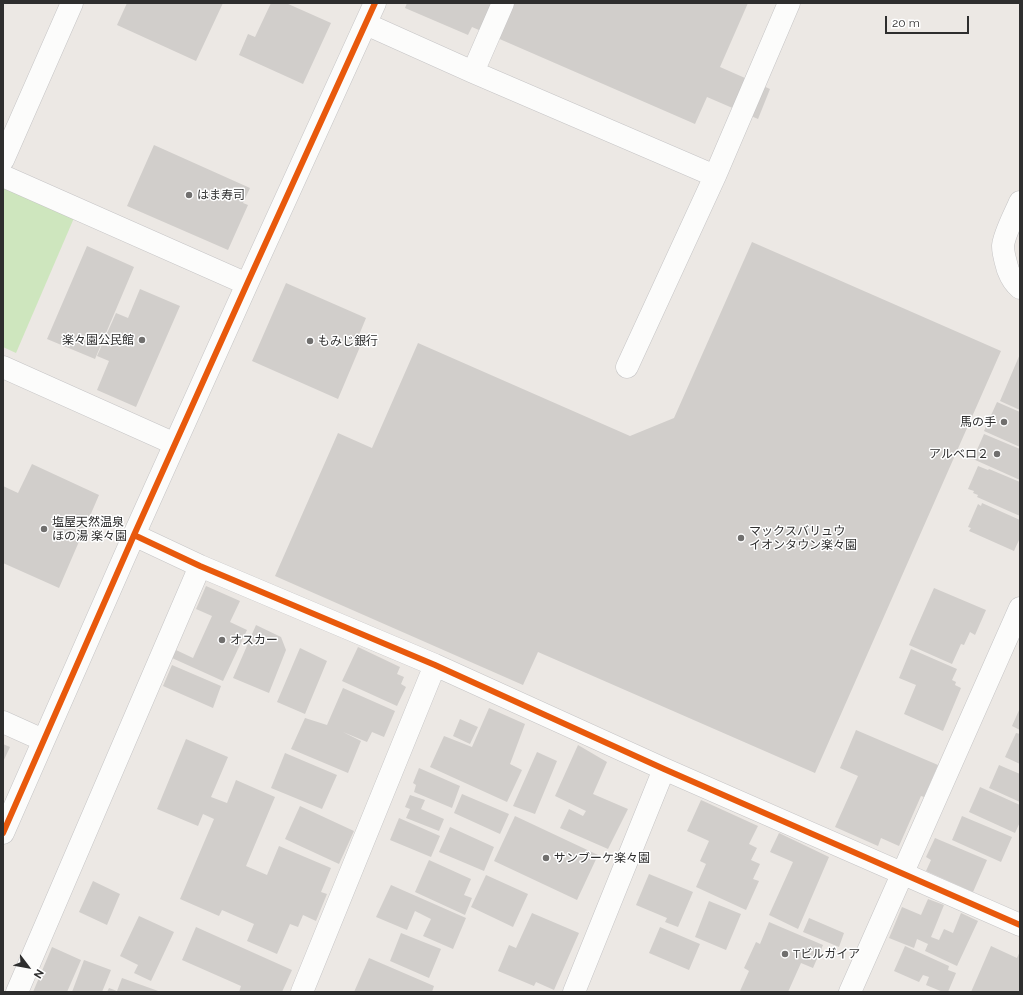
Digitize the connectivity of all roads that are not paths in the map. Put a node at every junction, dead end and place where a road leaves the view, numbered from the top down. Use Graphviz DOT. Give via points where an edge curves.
graph roads {
  1 [pos="72,3"];
  2 [pos="375,3"];
  3 [pos="503,3"];
  4 [pos="789,3"];
  5 [pos="366,24"];
  6 [pos="474,72"];
  7 [pos="3,160"];
  8 [pos="3,176"];
  9 [pos="715,176"];
  10 [pos="1020,202"];
  11 [pos="247,284"];
  12 [pos="1020,288"];
  13 [pos="3,367"];
  14 [pos="627,367"];
  15 [pos="175,444"];
  16 [pos="134,535"];
  17 [pos="200,566"];
  18 [pos="1020,608"];
  19 [pos="435,665"];
  20 [pos="3,722"];
  21 [pos="43,740"];
  22 [pos="664,770"];
  23 [pos="3,833"];
  24 [pos="902,873"];
  25 [pos="1020,925"];
  26 [pos="17,992"];
  27 [pos="302,992"];
  28 [pos="574,992"];
  29 [pos="850,992"];
  1 -- 7 [label="street"];
  2 -- 5 [label="street"];
  3 -- 6 [label="street"];
  4 -- 9 [label="street"];
  5 -- 6 [label="street"];
  5 -- 11 [label="street"];
  6 -- 9 [label="street"];
  8 -- 11 [label="street"];
  9 -- 14 [label="street"];
  10 -- 12 [label="street" via="1003,246 1011,277"];
  11 -- 15 [label="street"];
  13 -- 15 [label="street"];
  15 -- 16 [label="street"];
  16 -- 17 [label="street"];
  16 -- 21 [label="street"];
  17 -- 19 [label="street"];
  17 -- 26 [label="street"];
  18 -- 24 [label="street"];
  19 -- 22 [label="street"];
  19 -- 27 [label="street"];
  20 -- 21 [label="street"];
  21 -- 23 [label="street"];
  22 -- 24 [label="street"];
  22 -- 28 [label="street"];
  24 -- 25 [label="street"];
  24 -- 29 [label="street"];
}
